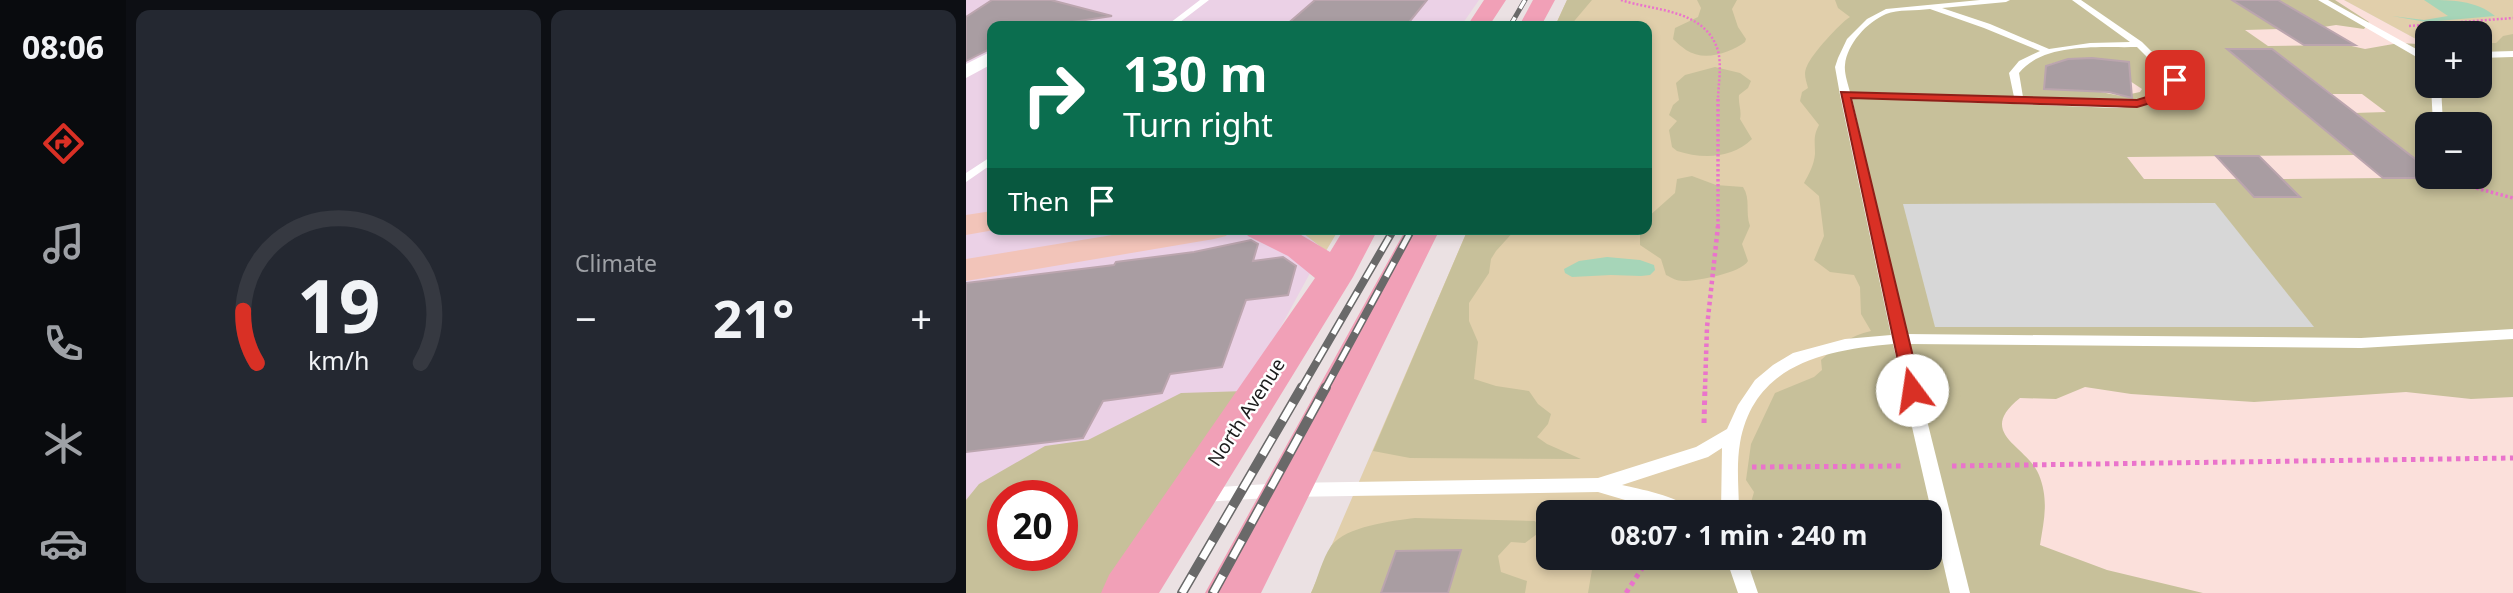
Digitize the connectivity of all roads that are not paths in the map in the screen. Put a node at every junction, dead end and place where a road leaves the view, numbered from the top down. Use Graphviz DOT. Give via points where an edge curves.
graph roads {
  1 [pos="1205,0"];
  2 [pos="1494,0"];
  3 [pos="1512,0"];
  4 [pos="1544,0"];
  5 [pos="2006,0"];
  6 [pos="2076,0"];
  7 [pos="2322,0"];
  8 [pos="1925,5"];
  9 [pos="1177,21"];
  10 [pos="1481,21"];
  11 [pos="1499,21"];
  12 [pos="1533,21"];
  13 [pos="2139,44"];
  14 [pos="2047,51"];
  15 [pos="2415,52"];
  16 [pos="2513,54"];
  17 [pos="2492,55"];
  18 [pos="987,59"];
  19 [pos="966,72"];
  20 [pos="1845,95"];
  21 [pos="2019,100"];
  22 [pos="987,163"];
  23 [pos="966,179"];
  24 [pos="987,222"];
  25 [pos="966,225"];
  26 [pos="1178,235"];
  27 [pos="1273,235"];
  28 [pos="1358,235"];
  29 [pos="1420,235"];
  30 [pos="966,270"];
  31 [pos="1334,277"];
  32 [pos="2513,334"];
  33 [pos="1899,339"];
  34 [pos="1733,433"];
  35 [pos="1598,485"];
  36 [pos="1286,490"];
  37 [pos="1191,496"];
  38 [pos="1650,500"];
  39 [pos="1730,500"];
  40 [pos="1740,570"];
  41 [pos="1129,593"];
  42 [pos="1233,593"];
  43 [pos="1748,593"];
  44 [pos="1960,593"];
  1 -- 9 [label="lane"];
  2 -- 10 [label="main road"];
  3 -- 11 [label="main road"];
  4 -- 12 [label="main road"];
  5 -- 8 [label="lane"];
  6 -- 13 [label="lane"];
  7 -- 15 [label="lane"];
  8 -- 14 [label="lane"];
  8 -- 20 [label="lane" via="1886,11 1858,32 1841,60"];
  13 -- 14 [label="lane"];
  13 -- 21 [label="lane" via="2175,80 2167,95 2137,104"];
  14 -- 21 [label="lane" via="2028,57 2014,73"];
  16 -- 17 [label="lane"];
  18 -- 19 [label="street"];
  20 -- 21 [label="lane"];
  20 -- 33 [label="lane"];
  22 -- 23 [label="lane"];
  24 -- 25 [label="main road"];
  26 -- 30 [label="main road"];
  27 -- 31 [label="main road" via="1322,262"];
  28 -- 31 [label="main road, North Avenue"];
  29 -- 36 [label="main road"];
  31 -- 37 [label="main road, North Avenue"];
  32 -- 33 [label="lane" via="2361,343"];
  33 -- 34 [label="lane" via="1842,344 1784,363 1756,385"];
  33 -- 44 [label="lane"];
  34 -- 35 [label="lane" via="1702,452"];
  34 -- 39 [label="lane"];
  35 -- 36 [label="lane"];
  35 -- 38 [label="lane"];
  36 -- 37 [label="lane"];
  36 -- 42 [label="main road"];
  37 -- 41 [label="main road, North Avenue"];
  40 -- 43 [label="lane"];
}
